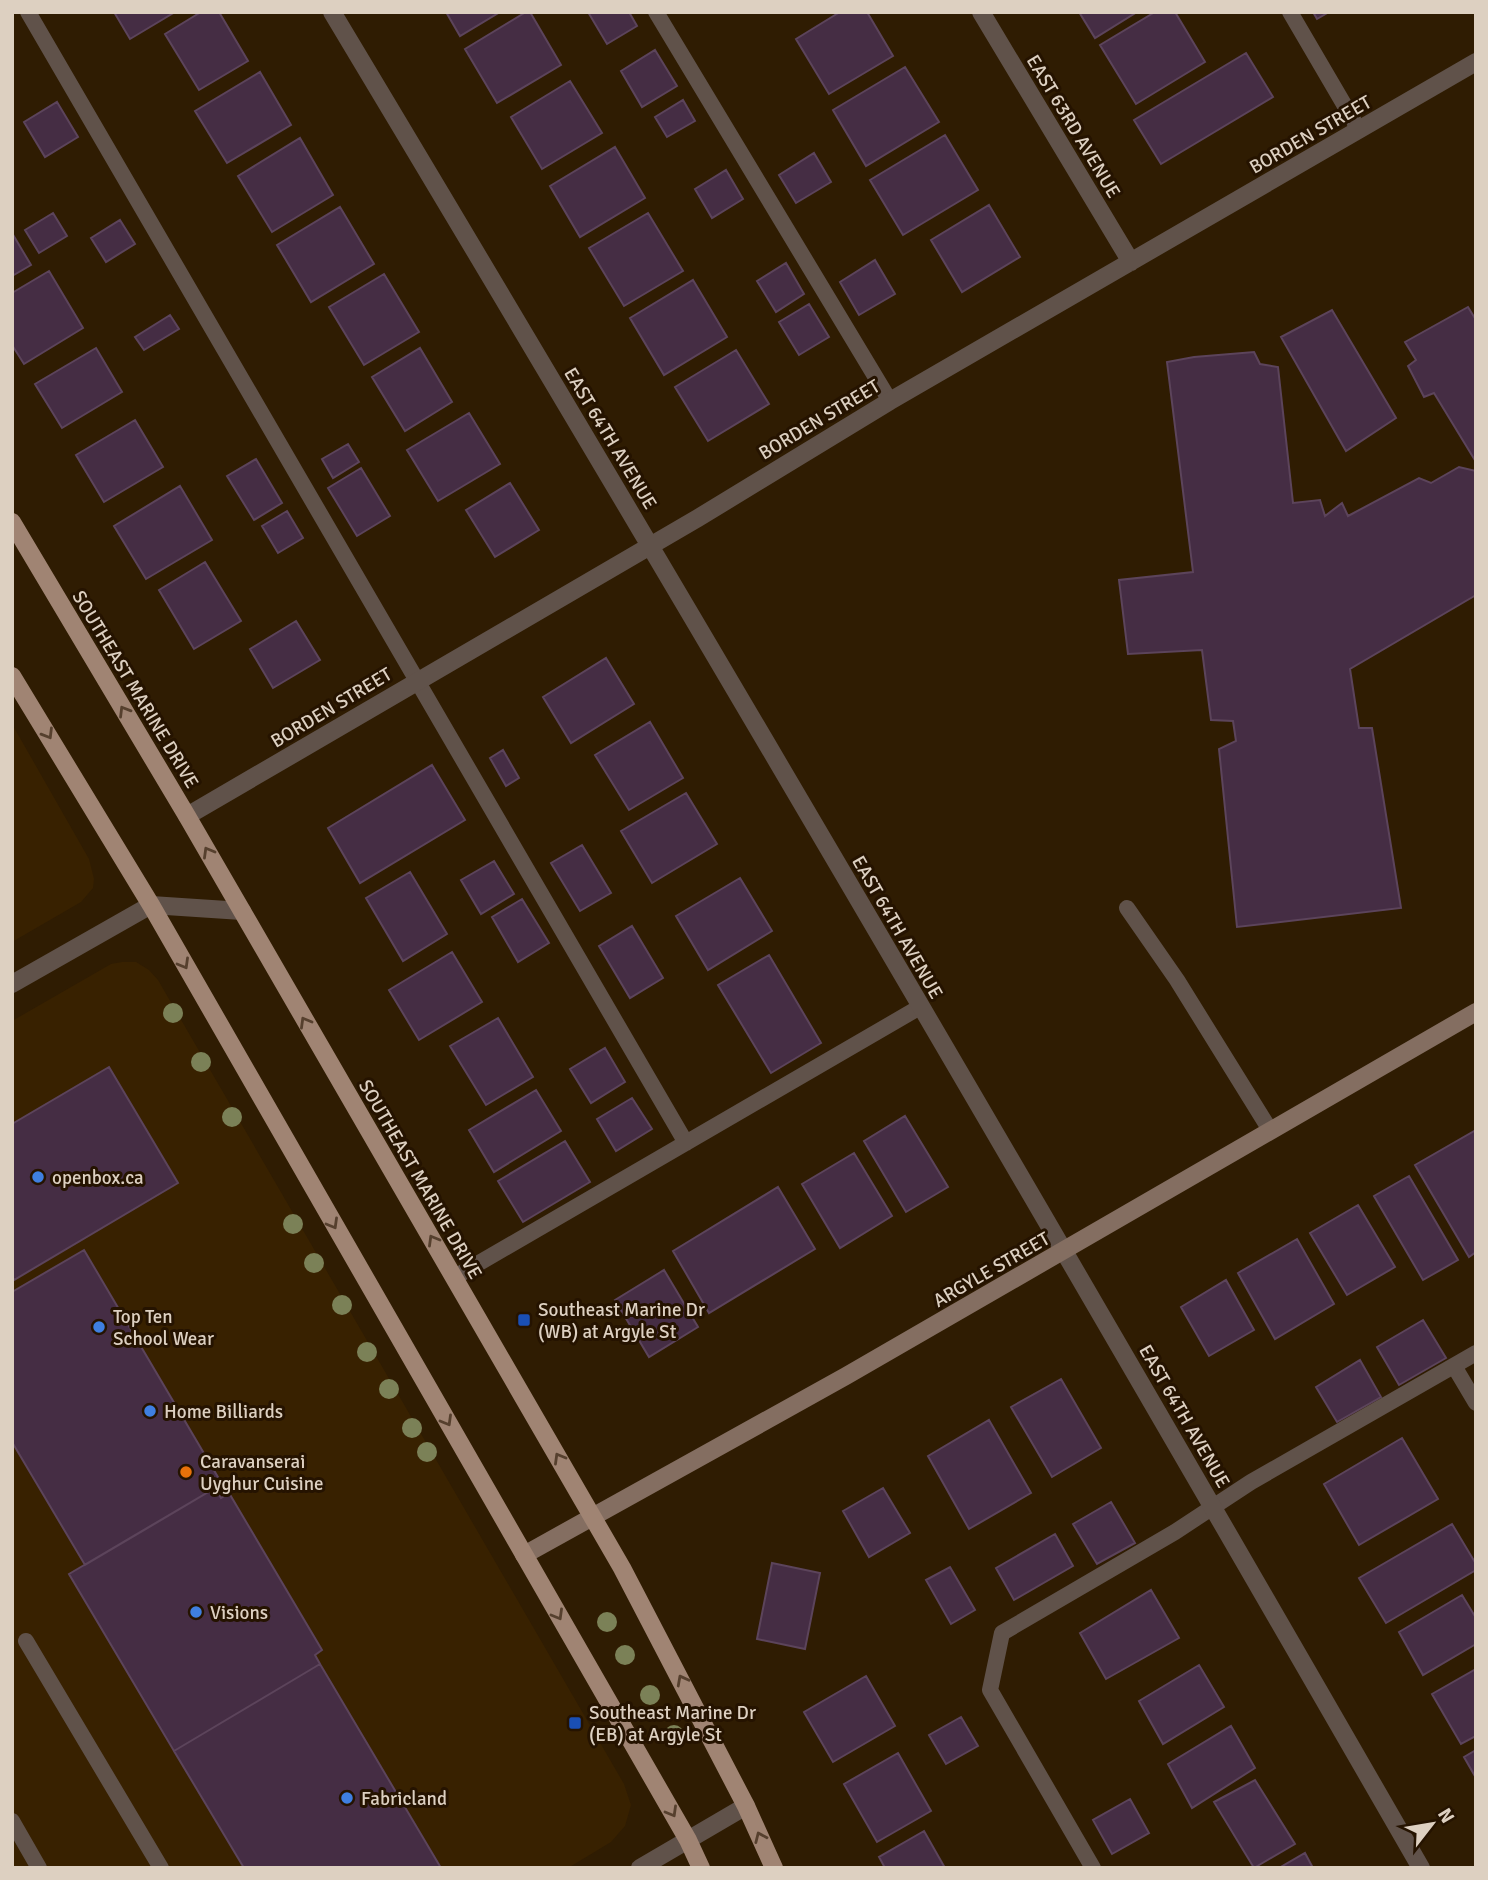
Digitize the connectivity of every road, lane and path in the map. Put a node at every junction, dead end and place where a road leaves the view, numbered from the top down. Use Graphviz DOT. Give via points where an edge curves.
graph roads {
  1 [pos="28,12"];
  2 [pos="332,12"];
  3 [pos="656,12"];
  4 [pos="981,12"];
  5 [pos="1290,12"];
  6 [pos="1476,62"];
  7 [pos="1359,130"];
  8 [pos="1131,262"];
  9 [pos="890,401"];
  10 [pos="12,522"];
  11 [pos="651,545"];
  12 [pos="12,676"];
  13 [pos="416,680"];
  14 [pos="187,816"];
  15 [pos="150,905"];
  16 [pos="1127,908"];
  17 [pos="242,911"];
  18 [pos="12,984"];
  19 [pos="920,1007"];
  20 [pos="1476,1012"];
  21 [pos="1270,1130"];
  22 [pos="686,1143"];
  23 [pos="1064,1251"];
  24 [pos="455,1277"];
  25 [pos="1476,1353"];
  26 [pos="1454,1366"];
  27 [pos="1476,1403"];
  28 [pos="1213,1506"];
  29 [pos="593,1518"];
  30 [pos="524,1555"];
  31 [pos="26,1641"];
  32 [pos="746,1806"];
  33 [pos="12,1821"];
  34 [pos="688,1840"];
  35 [pos="39,1868"];
  36 [pos="161,1868"];
  37 [pos="640,1868"];
  38 [pos="701,1868"];
  39 [pos="774,1868"];
  40 [pos="1093,1868"];
  41 [pos="1421,1868"];
  1 -- 13 [label="lane"];
  2 -- 11 [label="street, EAST 64TH AVENUE"];
  3 -- 9 [label="lane"];
  4 -- 8 [label="street, EAST 63RD AVENUE"];
  5 -- 7 [label="lane"];
  6 -- 7 [label="street, BORDEN STREET"];
  7 -- 8 [label="street, BORDEN STREET"];
  8 -- 9 [label="street, BORDEN STREET"];
  9 -- 11 [label="street, BORDEN STREET"];
  14 -- 10 [label="main road, SOUTHEAST MARINE DRIVE, one-way"];
  11 -- 13 [label="street, BORDEN STREET"];
  11 -- 19 [label="street, EAST 64TH AVENUE"];
  12 -- 15 [label="main road, one-way"];
  13 -- 14 [label="street, BORDEN STREET"];
  13 -- 22 [label="lane"];
  17 -- 14 [label="main road, SOUTHEAST MARINE DRIVE, one-way"];
  15 -- 17 [label="street"];
  15 -- 18 [label="street"];
  15 -- 30 [label="main road, one-way"];
  16 -- 21 [label="lane"];
  24 -- 17 [label="main road, SOUTHEAST MARINE DRIVE, one-way"];
  19 -- 22 [label="lane"];
  19 -- 23 [label="street, EAST 64TH AVENUE"];
  20 -- 21 [label="street, ARGYLE STREET"];
  21 -- 23 [label="street, ARGYLE STREET"];
  22 -- 24 [label="lane"];
  23 -- 28 [label="street, EAST 64TH AVENUE"];
  23 -- 29 [label="street, ARGYLE STREET"];
  29 -- 24 [label="main road, SOUTHEAST MARINE DRIVE, one-way"];
  25 -- 26 [label="lane"];
  26 -- 27 [label="lane"];
  26 -- 28 [label="lane"];
  28 -- 40 [label="lane" via="1002,1633 990,1690"];
  28 -- 41 [label="street, EAST 64TH AVENUE"];
  29 -- 30 [label="street, ARGYLE STREET"];
  32 -- 29 [label="main road, SOUTHEAST MARINE DRIVE, one-way"];
  30 -- 34 [label="main road, one-way"];
  31 -- 36 [label="lane"];
  32 -- 34 [label="street"];
  39 -- 32 [label="main road, SOUTHEAST MARINE DRIVE, one-way"];
  33 -- 35 [label="lane"];
  34 -- 37 [label="street"];
  34 -- 38 [label="main road"];
}
